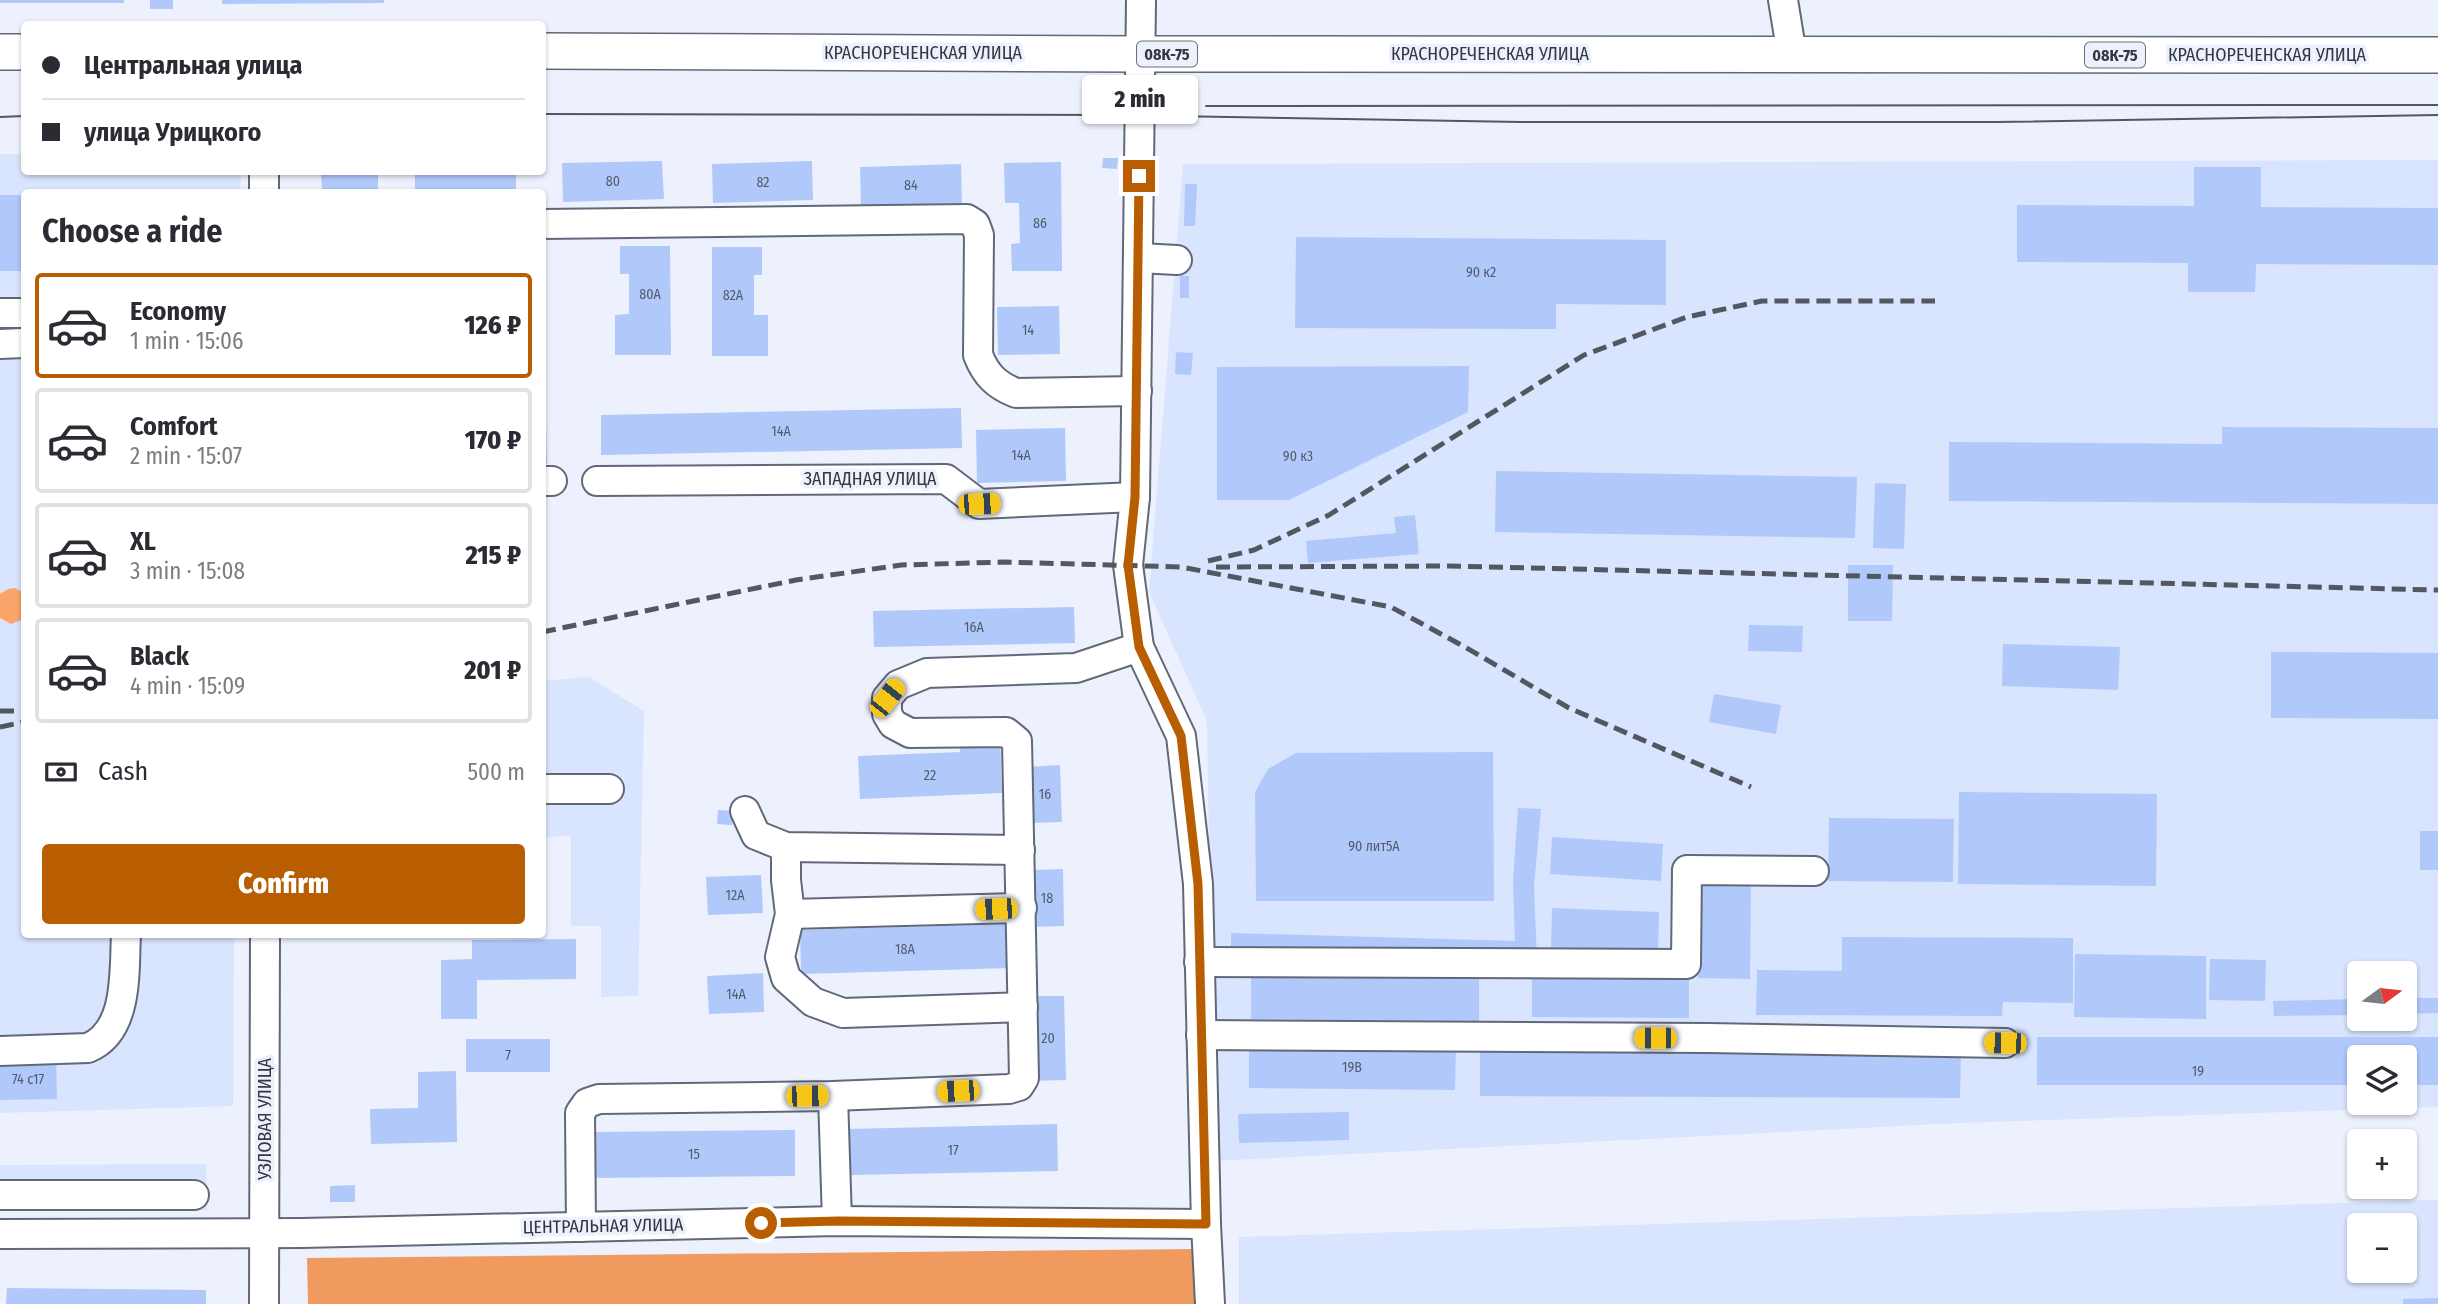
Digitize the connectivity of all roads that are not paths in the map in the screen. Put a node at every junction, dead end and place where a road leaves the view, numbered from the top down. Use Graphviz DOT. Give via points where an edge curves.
graph roads {
  1 [pos="1140,0"];
  2 [pos="1783,0"];
  3 [pos="21,51"];
  4 [pos="546,51"];
  5 [pos="0,52"];
  6 [pos="1140,54"];
  7 [pos="1793,55"];
  8 [pos="2438,55"];
  9 [pos="546,224"];
  10 [pos="1139,258"];
  11 [pos="1177,260"];
  12 [pos="0,313"];
  13 [pos="21,313"];
  14 [pos="21,343"];
  15 [pos="0,344"];
  16 [pos="1137,391"];
  17 [pos="597,481"];
  18 [pos="1135,497"];
  19 [pos="1139,647"];
  20 [pos="546,789"];
  21 [pos="610,789"];
  22 [pos="786,847"];
  23 [pos="1020,850"];
  24 [pos="1814,871"];
  25 [pos="786,880"];
  26 [pos="1021,908"];
  27 [pos="790,914"];
  28 [pos="126,938"];
  29 [pos="265,938"];
  30 [pos="1199,962"];
  31 [pos="1023,1007"];
  32 [pos="1201,1035"];
  33 [pos="2005,1043"];
  34 [pos="0,1051"];
  35 [pos="833,1096"];
  36 [pos="0,1195"];
  37 [pos="194,1195"];
  38 [pos="838,1221"];
  39 [pos="1206,1224"];
  40 [pos="581,1227"];
  41 [pos="0,1234"];
  42 [pos="264,1234"];
  43 [pos="264,1304"];
  44 [pos="1210,1304"];
  1 -- 6 [label="street"];
  2 -- 7 [label="street"];
  3 -- 5 [label="main road"];
  4 -- 6 [label="main road, КРАСНОРЕЧЕНСКАЯ УЛИЦА / 08К-75"];
  6 -- 7 [label="main road, КРАСНОРЕЧЕНСКАЯ УЛИЦА / 08К-75"];
  6 -- 10 [label="street"];
  7 -- 8 [label="main road, КРАСНОРЕЧЕНСКАЯ УЛИЦА / 08К-75"];
  9 -- 16 [label="street" via="967,219 979,235 978,355 991,379 1016,393"];
  10 -- 11 [label="street"];
  10 -- 16 [label="street"];
  12 -- 13 [label="street"];
  14 -- 15 [label="street"];
  16 -- 18 [label="street"];
  17 -- 18 [label="street, ЗАПАДНАЯ УЛИЦА" via="946,479 979,504"];
  18 -- 19 [label="street" via="1128,565"];
  19 -- 23 [label="street" via="1076,668 927,673 898,685 887,698 892,724 910,733 1006,732 1017,741"];
  19 -- 30 [label="street" via="1181,736 1198,884"];
  20 -- 21 [label="street"];
  22 -- 23 [label="street"];
  22 -- 25 [label="street"];
  22 -- 25 [label="street" via="750,823"];
  23 -- 26 [label="street"];
  24 -- 30 [label="street" via="1687,870 1686,964"];
  25 -- 27 [label="street"];
  26 -- 27 [label="street"];
  26 -- 31 [label="street"];
  27 -- 31 [label="street" via="780,957 786,978 813,1002 843,1013"];
  28 -- 34 [label="street" via="118,1014 107,1037 88,1048"];
  29 -- 42 [label="street, УЗЛОВАЯ УЛИЦА"];
  30 -- 32 [label="street"];
  31 -- 35 [label="street" via="1024,1078 1019,1086"];
  32 -- 33 [label="street"];
  32 -- 39 [label="street"];
  35 -- 38 [label="street"];
  35 -- 40 [label="street" via="587,1103 580,1113"];
  36 -- 37 [label="street"];
  38 -- 39 [label="street, ЦЕНТРАЛЬНАЯ УЛИЦА"];
  38 -- 40 [label="street, ЦЕНТРАЛЬНАЯ УЛИЦА"];
  39 -- 44 [label="street"];
  40 -- 42 [label="street, ЦЕНТРАЛЬНАЯ УЛИЦА"];
  41 -- 42 [label="street, ЦЕНТРАЛЬНАЯ УЛИЦА"];
  42 -- 43 [label="street, УЗЛОВАЯ УЛИЦА"];
}
